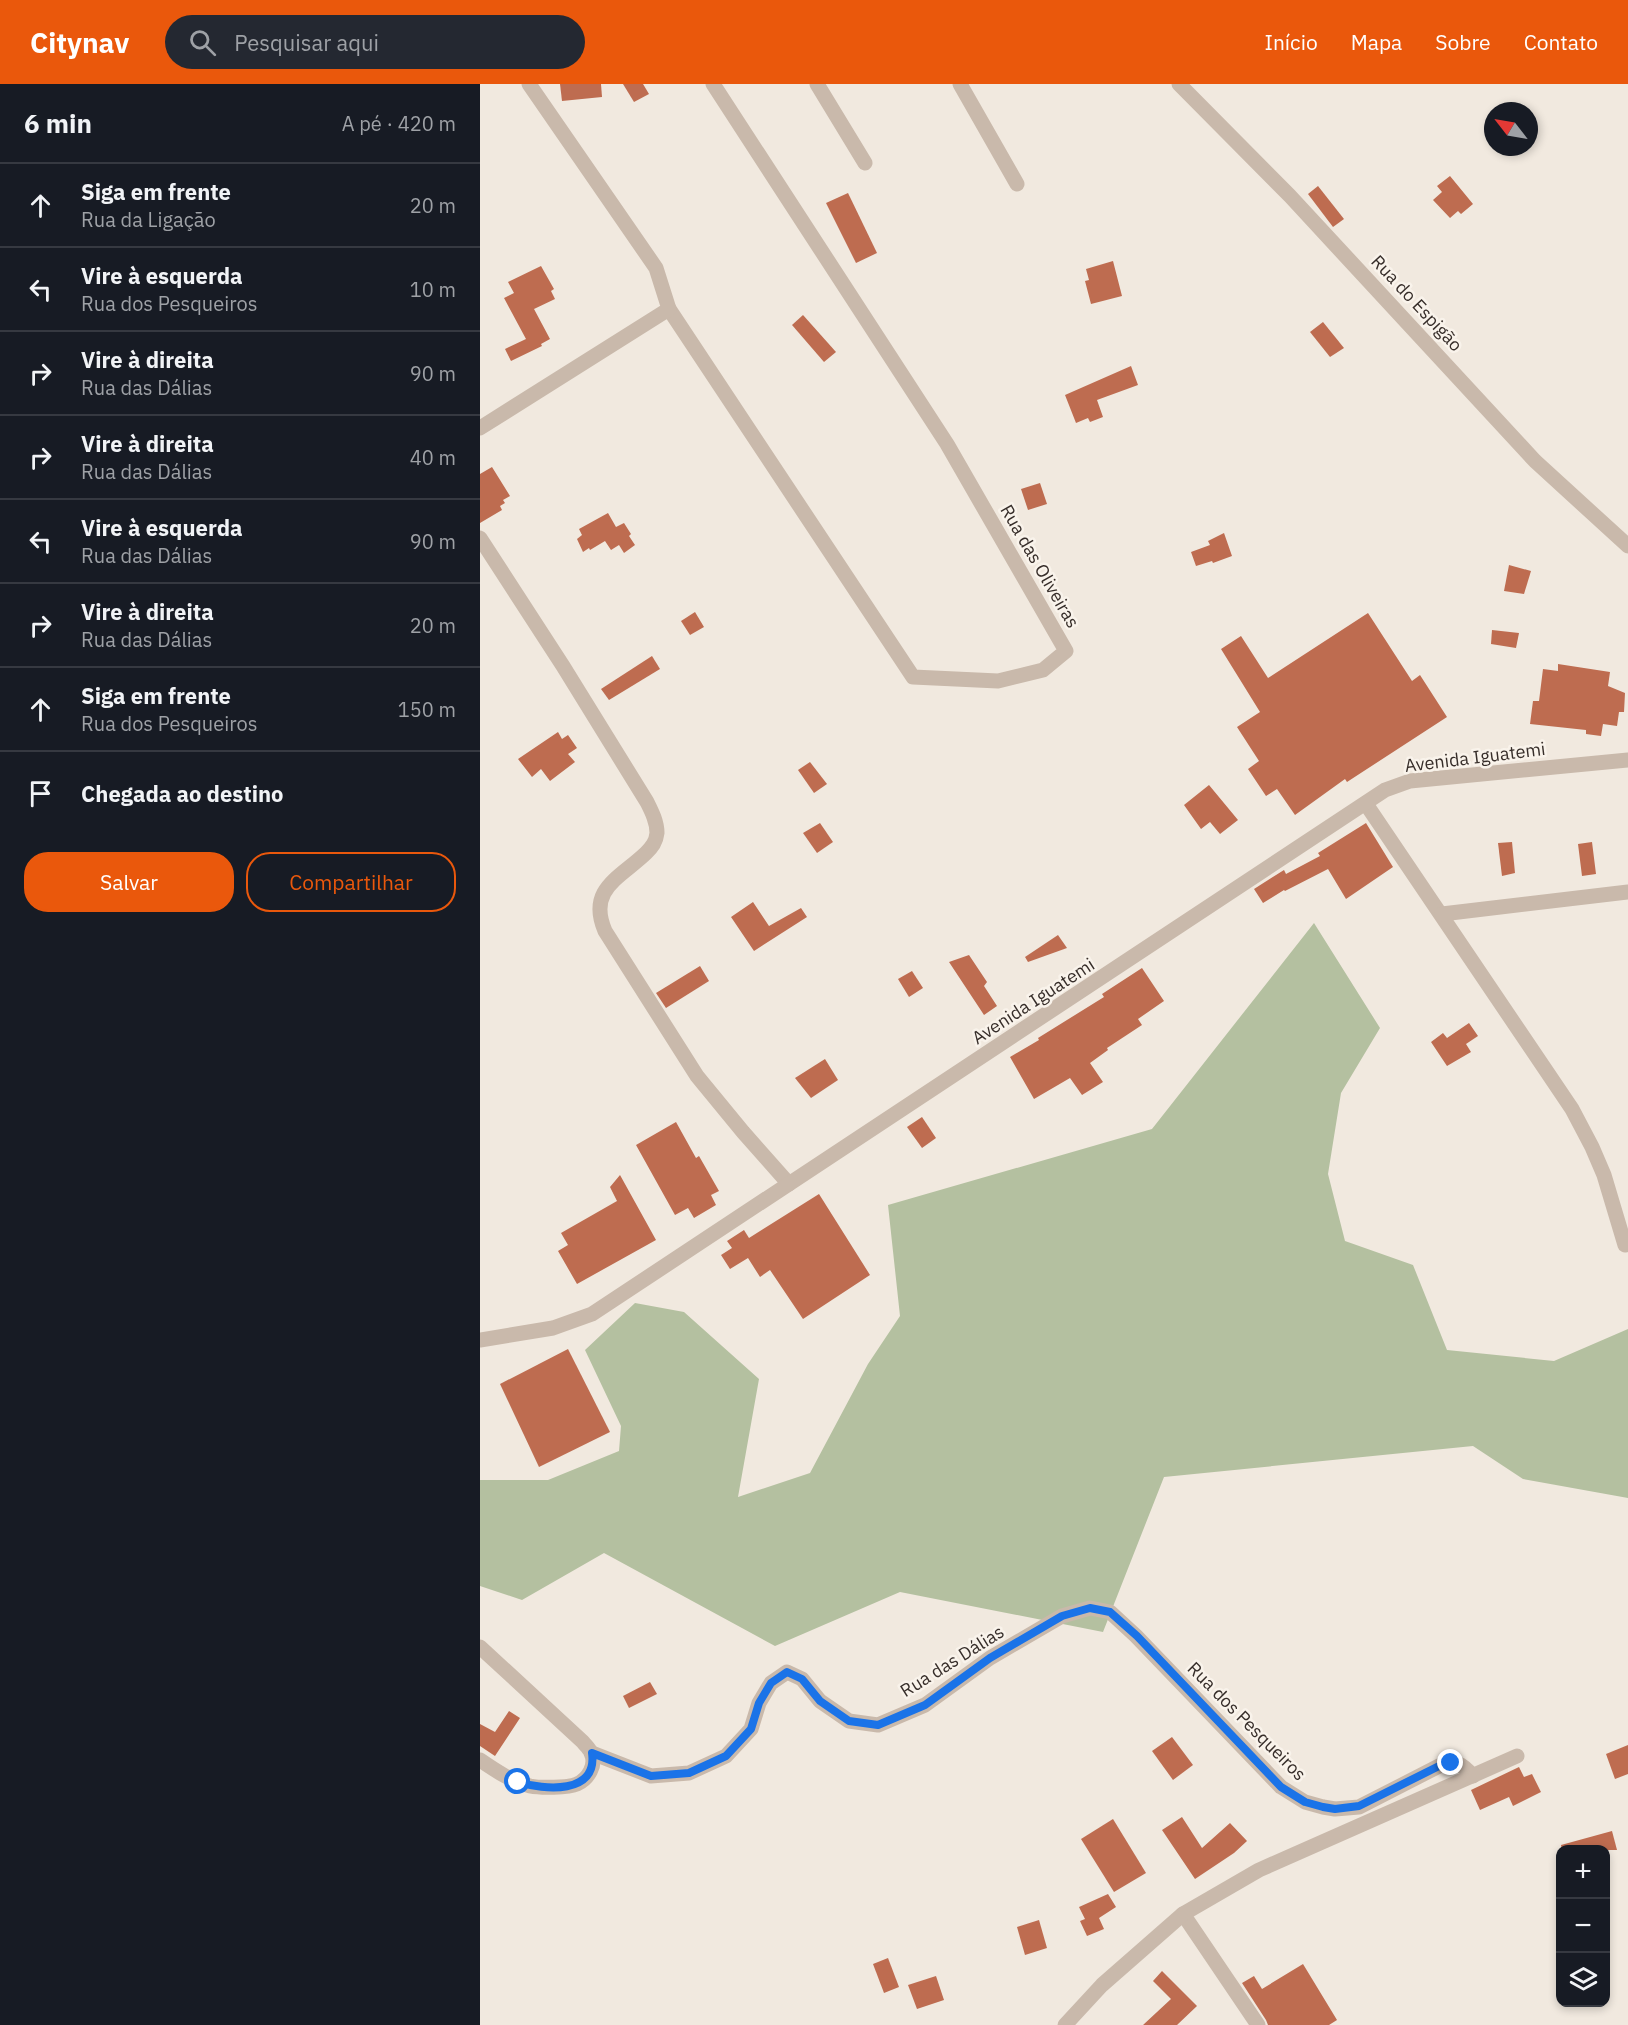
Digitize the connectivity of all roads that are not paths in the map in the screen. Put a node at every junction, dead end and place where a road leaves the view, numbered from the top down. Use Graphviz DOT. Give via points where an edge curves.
graph roads {
  1 [pos="529,84"];
  2 [pos="714,84"];
  3 [pos="817,84"];
  4 [pos="960,84"];
  5 [pos="1179,84"];
  6 [pos="865,163"];
  7 [pos="1017,184"];
  8 [pos="669,309"];
  9 [pos="480,428"];
  10 [pos="480,538"];
  11 [pos="1628,546"];
  12 [pos="1628,760"];
  13 [pos="1366,804"];
  14 [pos="1628,892"];
  15 [pos="1442,914"];
  16 [pos="789,1184"];
  17 [pos="1625,1245"];
  18 [pos="480,1340"];
  19 [pos="1137,1636"];
  20 [pos="480,1647"];
  21 [pos="592,1753"];
  22 [pos="1517,1756"];
  23 [pos="480,1760"];
  24 [pos="1473,1776"];
  25 [pos="1183,1914"];
  26 [pos="1065,2025"];
  27 [pos="1258,2025"];
  1 -- 8 [label="street" via="656,268"];
  2 -- 8 [label="street, Rua das Oliveiras" via="947,444 1066,651 1043,670 998,681 914,677"];
  3 -- 6 [label="street"];
  4 -- 7 [label="street"];
  5 -- 11 [label="street, Rua do Espigão" via="1298,204 1535,461"];
  8 -- 9 [label="street"];
  10 -- 16 [label="street" via="653,815 657,836 654,845 601,897 600,919 697,1076"];
  12 -- 13 [label="street, Avenida Iguatemi" via="1410,781 1385,790"];
  13 -- 15 [label="street"];
  13 -- 16 [label="street, Avenida Iguatemi"];
  14 -- 15 [label="street"];
  15 -- 17 [label="street" via="1572,1109 1604,1175"];
  16 -- 18 [label="street, Avenida Iguatemi" via="592,1314 553,1328"];
  19 -- 21 [label="street, Rua das Dálias" via="1110,1612 1090,1608 1062,1616 990,1658 925,1705 878,1725 849,1721 820,1701 802,1679 787,1672 771,1683 759,1703 751,1729 726,1756 689,1773 651,1776"];
  19 -- 24 [label="street, Rua dos Pesqueiros" via="1281,1787 1305,1802 1335,1809 1359,1806 1451,1763 1463,1766"];
  20 -- 21 [label="street"];
  21 -- 23 [label="street" via="591,1771 577,1784 553,1787 518,1782"];
  22 -- 24 [label="street"];
  24 -- 25 [label="street" via="1258,1870"];
  25 -- 26 [label="street" via="1102,1985"];
  25 -- 27 [label="street"];
}
